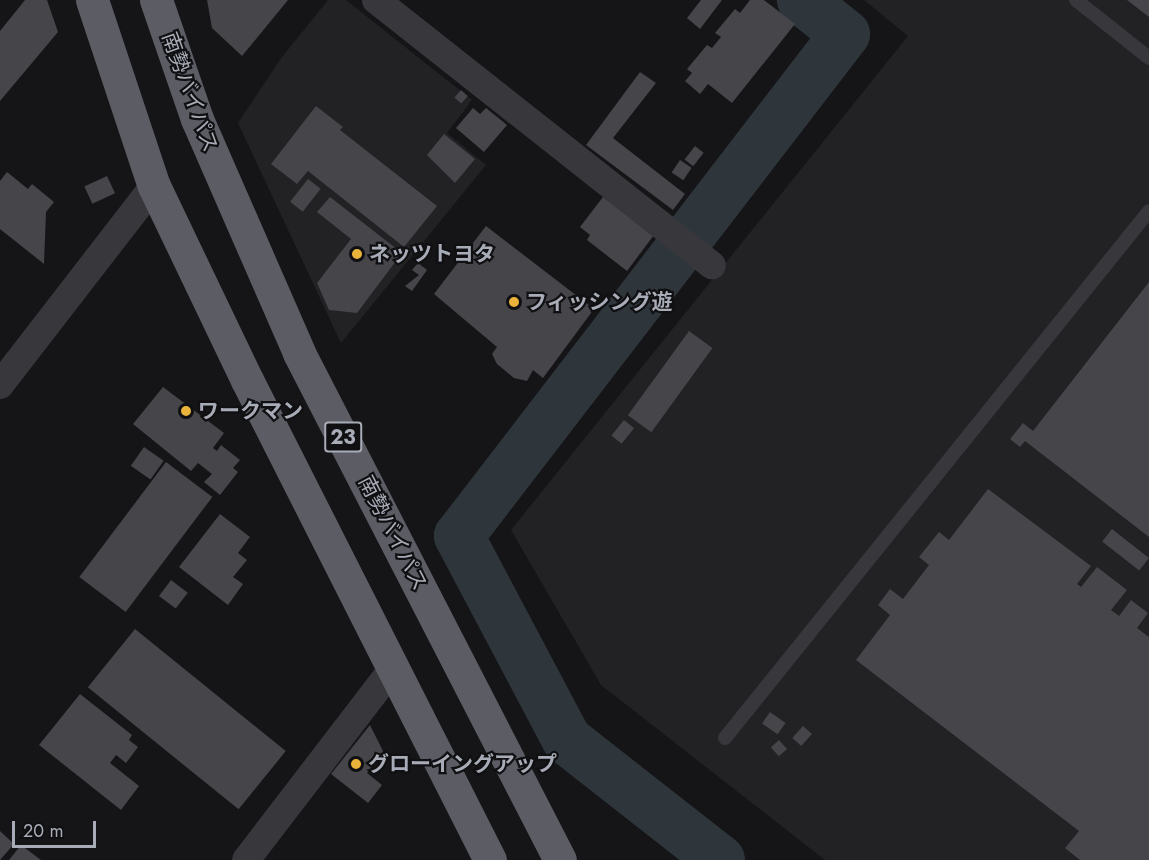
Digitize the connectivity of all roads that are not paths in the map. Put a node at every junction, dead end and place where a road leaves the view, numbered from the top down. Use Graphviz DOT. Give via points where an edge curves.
graph roads {
  1 [pos="92,0"];
  2 [pos="156,0"];
  3 [pos="376,0"];
  4 [pos="1076,0"];
  5 [pos="1149,58"];
  6 [pos="154,186"];
  7 [pos="1149,211"];
  8 [pos="712,265"];
  9 [pos="0,385"];
  10 [pos="392,670"];
  11 [pos="725,738"];
  12 [pos="246,860"];
  13 [pos="490,860"];
  14 [pos="560,860"];
  1 -- 6 [label="highway"];
  2 -- 14 [label="highway, 南勢バイパス / 23" via="197,118 299,353"];
  3 -- 8 [label="street"];
  4 -- 5 [label="lane"];
  6 -- 9 [label="street"];
  6 -- 10 [label="highway"];
  7 -- 11 [label="lane"];
  10 -- 12 [label="street"];
  10 -- 13 [label="highway"];
}
